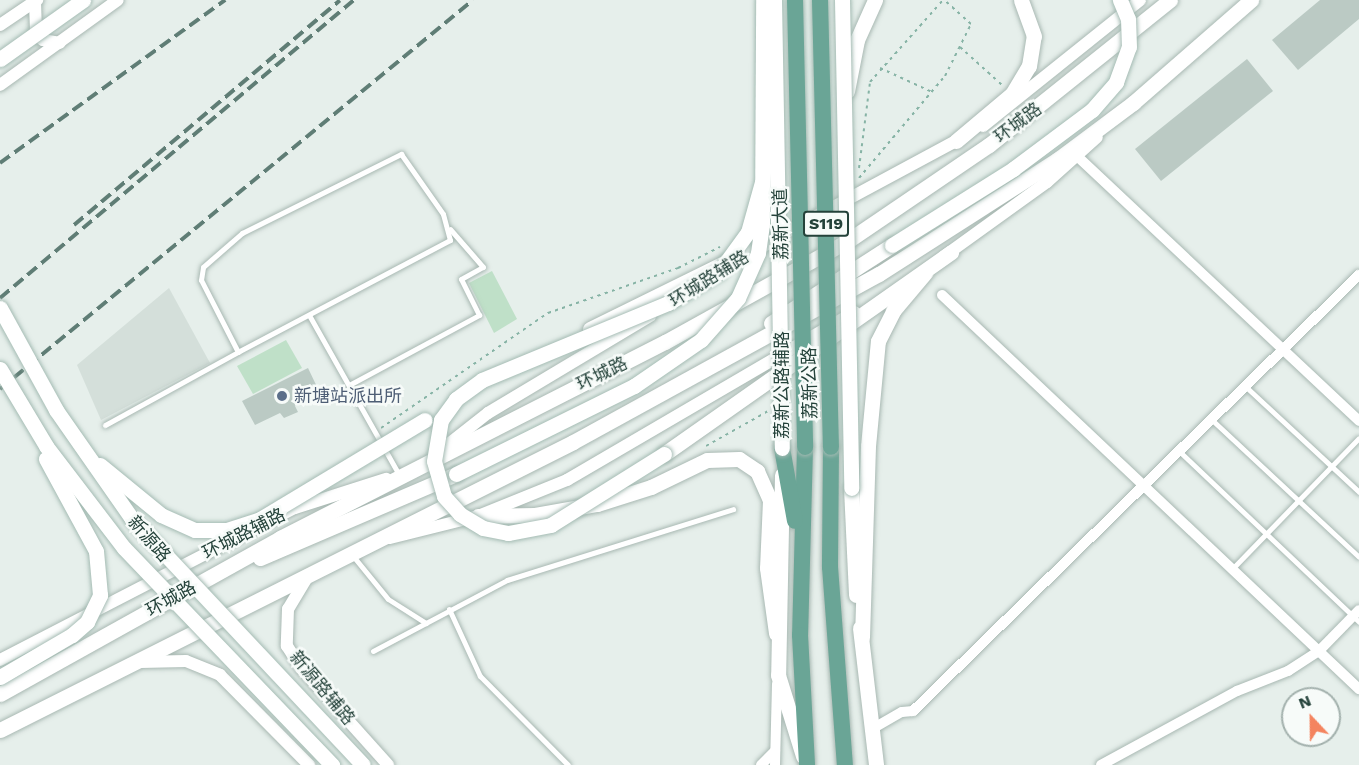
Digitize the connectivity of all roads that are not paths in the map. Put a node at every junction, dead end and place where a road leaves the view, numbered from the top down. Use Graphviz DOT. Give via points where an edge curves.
graph roads {
  1 [pos="83,0"];
  2 [pos="118,0"];
  3 [pos="763,0"];
  4 [pos="774,0"];
  5 [pos="795,0"];
  6 [pos="820,0"];
  7 [pos="842,0"];
  8 [pos="875,0"];
  9 [pos="1021,0"];
  10 [pos="1120,0"];
  11 [pos="1140,0"];
  12 [pos="1170,0"];
  13 [pos="1251,0"];
  14 [pos="36,1"];
  15 [pos="0,25"];
  16 [pos="60,43"];
  17 [pos="0,59"];
  18 [pos="0,85"];
  19 [pos="1133,103"];
  20 [pos="843,108"];
  21 [pos="956,141"];
  22 [pos="1077,156"];
  23 [pos="762,182"];
  24 [pos="450,229"];
  25 [pos="771,240"];
  26 [pos="951,252"];
  27 [pos="925,273"];
  28 [pos="1359,275"];
  29 [pos="942,295"];
  30 [pos="0,308"];
  31 [pos="309,315"];
  32 [pos="1283,349"];
  33 [pos="238,352"];
  34 [pos="725,358"];
  35 [pos="0,369"];
  36 [pos="349,385"];
  37 [pos="1245,386"];
  38 [pos="22,408"];
  39 [pos="1211,419"];
  40 [pos="1359,420"];
  41 [pos="105,425"];
  42 [pos="1359,438"];
  43 [pos="77,443"];
  44 [pos="782,448"];
  45 [pos="1179,451"];
  46 [pos="428,461"];
  47 [pos="1331,467"];
  48 [pos="399,475"];
  49 [pos="1143,486"];
  50 [pos="1359,492"];
  51 [pos="1298,501"];
  52 [pos="733,509"];
  53 [pos="478,516"];
  54 [pos="1266,534"];
  55 [pos="357,548"];
  56 [pos="801,552"];
  57 [pos="1359,557"];
  58 [pos="1232,569"];
  59 [pos="312,571"];
  60 [pos="216,574"];
  61 [pos="449,609"];
  62 [pos="1357,616"];
  63 [pos="426,623"];
  64 [pos="776,633"];
  65 [pos="862,637"];
  66 [pos="373,651"];
  67 [pos="1319,651"];
  68 [pos="0,660"];
  69 [pos="133,663"];
  70 [pos="778,675"];
  71 [pos="0,677"];
  72 [pos="1359,689"];
  73 [pos="0,694"];
  74 [pos="872,729"];
  75 [pos="0,730"];
  76 [pos="775,751"];
  77 [pos="309,765"];
  78 [pos="332,765"];
  79 [pos="363,765"];
  80 [pos="388,765"];
  81 [pos="568,765"];
  82 [pos="761,765"];
  83 [pos="775,765"];
  84 [pos="807,765"];
  85 [pos="845,765"];
  86 [pos="876,765"];
  87 [pos="1101,765"];
  1 -- 17 [label="main road, bridge"];
  2 -- 16 [label="street"];
  3 -- 23 [label="main road, bridge"];
  4 -- 44 [label="main road, 荔新公路辅路, bridge"];
  5 -- 56 [label="main road, 荔新大道, bridge" via="805,447"];
  6 -- 85 [label="main road, 荔新公路 / S119, bridge" via="831,447 830,567"];
  7 -- 20 [label="main road, bridge"];
  8 -- 20 [label="main road, bridge" via="857,40"];
  9 -- 21 [label="main road" via="1031,23 1033,49 1012,94"];
  10 -- 34 [label="main road, bridge" via="1128,19 1129,47 1116,82 1099,103 1052,142 795,305"];
  11 -- 21 [label="street, 环城路辅路" via="1012,106"];
  12 -- 46 [label="main road, 环城路" via="989,145 849,240 665,342"];
  13 -- 19 [label="main road"];
  14 -- 15 [label="street"];
  14 -- 16 [label="street" via="36,34"];
  16 -- 18 [label="street"];
  19 -- 22 [label="street"];
  19 -- 34 [label="main road" via="1000,199 879,274"];
  20 -- 65 [label="main road, bridge" via="852,566"];
  21 -- 25 [label="street, 环城路辅路"];
  22 -- 26 [label="street"];
  22 -- 32 [label="street"];
  23 -- 27 [label="main road, bridge" via="748,232 719,272 668,303 475,384 441,420 434,461 444,496 460,514 483,528 508,533 551,525 664,454"];
  23 -- 60 [label="main road, bridge" via="758,253 738,298 715,327 662,368 606,403 456,474"];
  24 -- 31 [label="lane" via="450,240"];
  24 -- 33 [label="lane" via="401,154 242,233 199,274"];
  24 -- 36 [label="lane" via="483,267 461,279 479,315"];
  25 -- 43 [label="main road, bridge" via="558,345 260,519 212,532 180,525 153,510"];
  25 -- 46 [label="street, 环城路辅路" via="488,413"];
  26 -- 27 [label="main road"];
  26 -- 53 [label="street" via="605,459"];
  27 -- 65 [label="main road" via="893,311 878,341 868,446"];
  28 -- 32 [label="street"];
  29 -- 49 [label="street"];
  30 -- 43 [label="main road, 新源路, bridge"];
  31 -- 33 [label="lane"];
  31 -- 36 [label="lane"];
  32 -- 37 [label="street"];
  32 -- 40 [label="street"];
  33 -- 41 [label="lane"];
  34 -- 55 [label="main road" via="573,442"];
  35 -- 38 [label="main road, 新源路, bridge"];
  36 -- 48 [label="lane"];
  37 -- 39 [label="street"];
  37 -- 47 [label="lane"];
  38 -- 71 [label="main road, bridge" via="89,536 102,581 87,622"];
  38 -- 78 [label="main road, 新源路, bridge" via="75,487 124,548"];
  39 -- 45 [label="street"];
  39 -- 51 [label="lane"];
  42 -- 47 [label="lane"];
  43 -- 79 [label="main road, 新源路, bridge" via="149,540"];
  44 -- 56 [label="main road"];
  44 -- 64 [label="main road, 荔新公路辅路"];
  45 -- 49 [label="street"];
  45 -- 54 [label="lane"];
  46 -- 48 [label="main road, 环城路"];
  47 -- 50 [label="lane"];
  47 -- 51 [label="lane"];
  48 -- 60 [label="main road, 环城路"];
  48 -- 68 [label="street, 环城路辅路" via="295,508"];
  49 -- 58 [label="street"];
  49 -- 74 [label="street" via="914,711 902,712"];
  51 -- 54 [label="lane"];
  51 -- 57 [label="lane"];
  52 -- 61 [label="lane" via="537,569"];
  53 -- 55 [label="street"];
  53 -- 64 [label="main road" via="535,514 597,504 651,487 707,460 739,459 757,471 767,489 767,568"];
  54 -- 58 [label="lane"];
  54 -- 62 [label="lane"];
  55 -- 59 [label="main road"];
  55 -- 63 [label="lane" via="388,599"];
  56 -- 84 [label="main road"];
  58 -- 67 [label="street"];
  59 -- 69 [label="main road"];
  59 -- 80 [label="street, 新源路辅路" via="288,609 287,646 302,669"];
  60 -- 73 [label="main road, 环城路"];
  61 -- 63 [label="lane"];
  61 -- 81 [label="lane" via="480,676"];
  62 -- 67 [label="street"];
  63 -- 66 [label="lane"];
  64 -- 70 [label="main road, 荔新公路辅路"];
  65 -- 74 [label="main road"];
  67 -- 72 [label="street"];
  67 -- 87 [label="street"];
  69 -- 75 [label="main road"];
  69 -- 77 [label="street" via="179,660 220,675"];
  70 -- 76 [label="street"];
  70 -- 84 [label="main road, 荔新公路辅路"];
  74 -- 86 [label="main road"];
  76 -- 82 [label="street"];
  76 -- 83 [label="street"];
}
